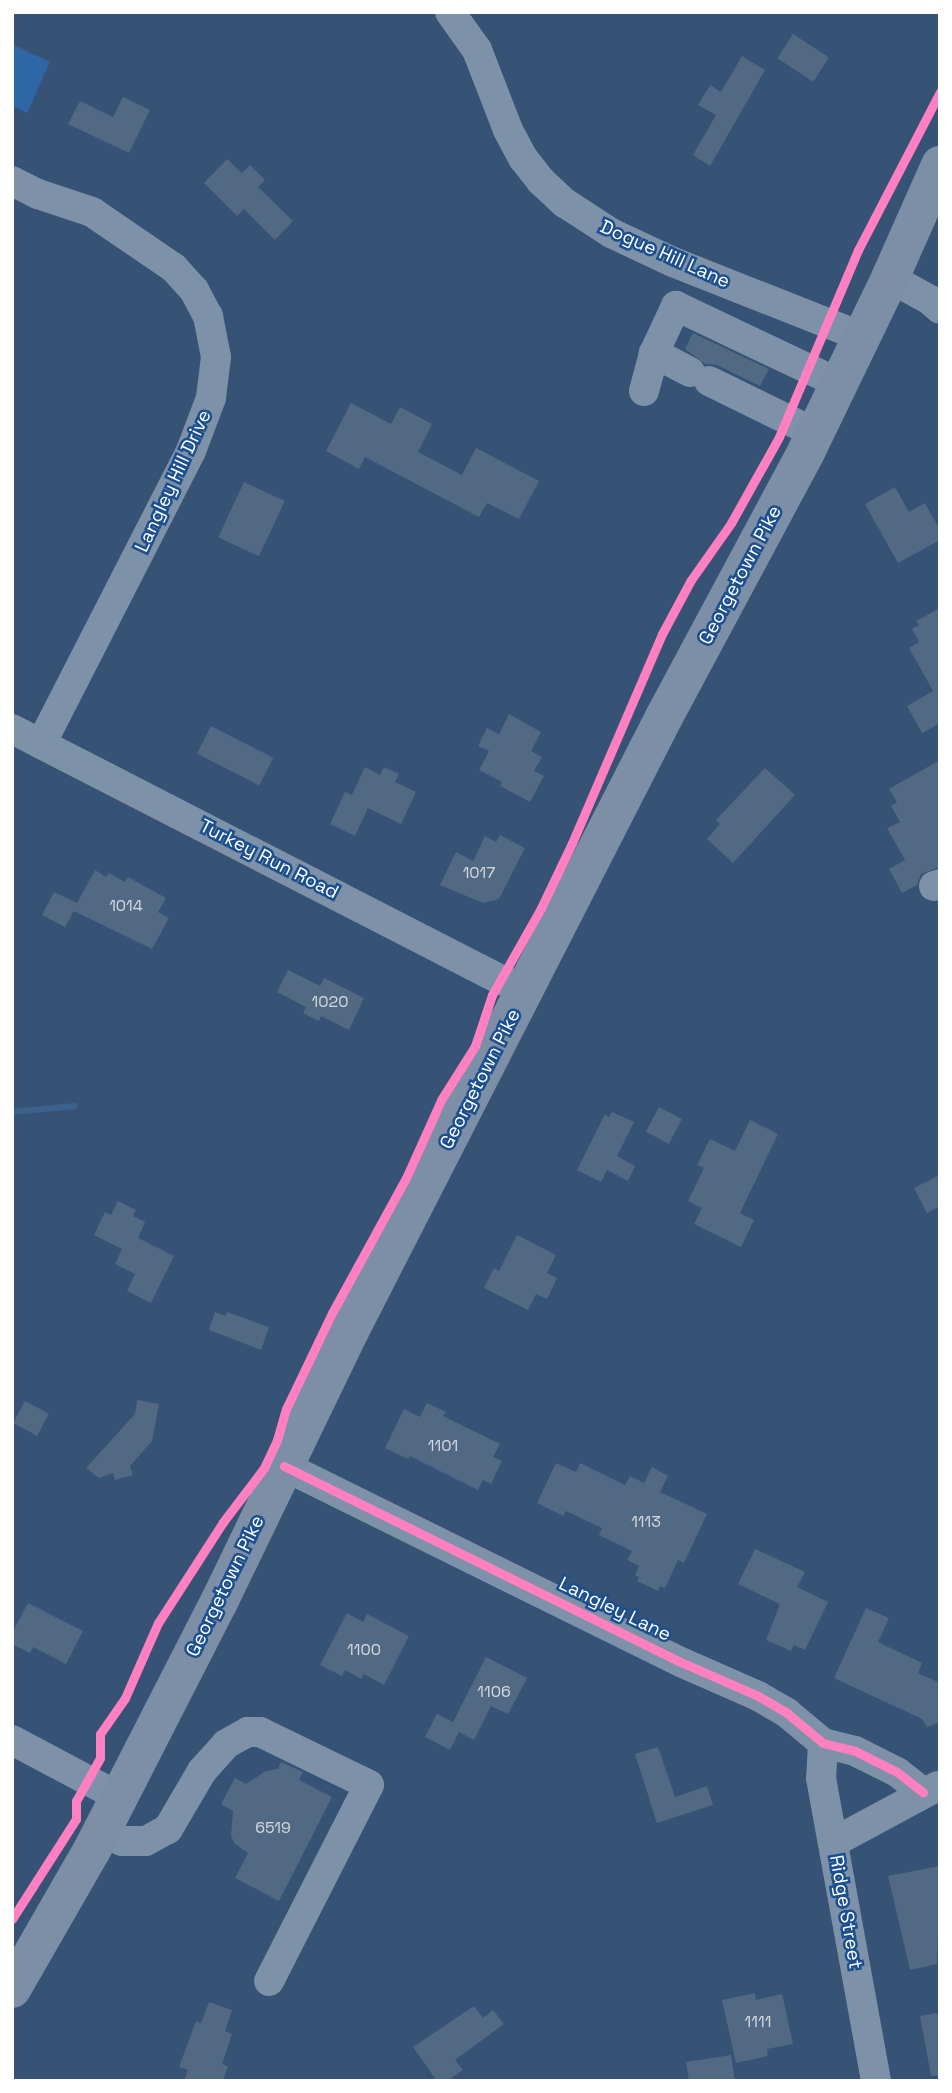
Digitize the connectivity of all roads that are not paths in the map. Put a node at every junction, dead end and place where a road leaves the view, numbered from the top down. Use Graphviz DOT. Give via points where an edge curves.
graph roads {
  1 [pos="450,12"];
  2 [pos="12,180"];
  3 [pos="936,183"];
  4 [pos="890,278"];
  5 [pos="940,309"];
  6 [pos="860,336"];
  7 [pos="654,354"];
  8 [pos="838,383"];
  9 [pos="644,391"];
  10 [pos="815,433"];
  11 [pos="12,729"];
  12 [pos="41,744"];
  13 [pos="526,988"];
  14 [pos="284,1466"];
  15 [pos="12,1740"];
  16 [pos="823,1742"];
  17 [pos="931,1788"];
  18 [pos="119,1797"];
  19 [pos="101,1832"];
  20 [pos="834,1842"];
  21 [pos="269,1981"];
  22 [pos="12,1989"];
  23 [pos="876,2081"];
  1 -- 6 [label="street, Dogue Hill Lane" via="477,50 523,158 565,203 611,233 673,262"];
  2 -- 12 [label="street, Langley Hill Drive" via="92,212 174,268 194,290 208,316 216,357 211,398 191,451"];
  3 -- 4 [label="main road, Georgetown Pike"];
  4 -- 5 [label="street"];
  4 -- 6 [label="main road, Georgetown Pike"];
  6 -- 8 [label="main road, Georgetown Pike"];
  7 -- 8 [label="street" via="677,306"];
  7 -- 9 [label="street"];
  7 -- 10 [label="street"];
  8 -- 10 [label="main road, Georgetown Pike"];
  10 -- 13 [label="main road, Georgetown Pike"];
  11 -- 12 [label="street, Turkey Run Road"];
  12 -- 13 [label="street, Turkey Run Road" via="501,980"];
  13 -- 14 [label="main road, Georgetown Pike"];
  14 -- 16 [label="street, Langley Lane" via="758,1696"];
  14 -- 18 [label="main road, Georgetown Pike"];
  15 -- 18 [label="street"];
  16 -- 17 [label="street, Langley Lane" via="855,1751"];
  16 -- 20 [label="street, Ridge Street" via="821,1777"];
  17 -- 20 [label="street"];
  18 -- 19 [label="main road, Georgetown Pike"];
  19 -- 21 [label="street" via="122,1841 146,1841 168,1829 202,1771 226,1744 248,1732 260,1732 369,1785"];
  19 -- 22 [label="main road, Georgetown Pike"];
  20 -- 23 [label="street, Ridge Street"];
}
